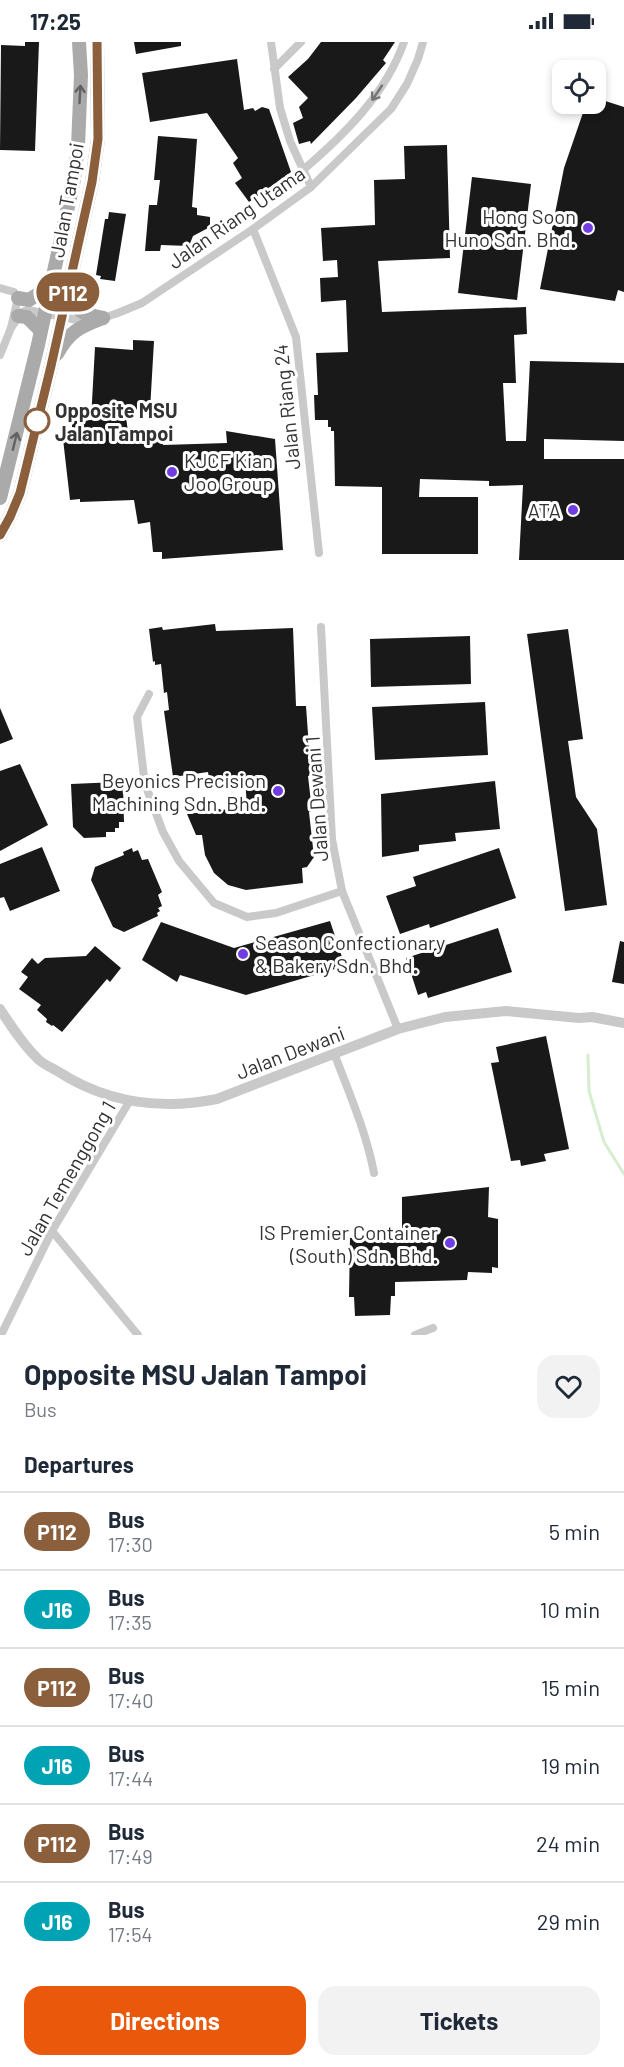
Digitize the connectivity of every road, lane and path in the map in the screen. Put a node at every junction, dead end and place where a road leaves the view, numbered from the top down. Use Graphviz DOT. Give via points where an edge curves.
graph roads {
  1 [pos="79,42"];
  2 [pos="97,42"];
  3 [pos="271,42"];
  4 [pos="301,42"];
  5 [pos="404,42"];
  6 [pos="423,42"];
  7 [pos="274,69"];
  8 [pos="303,170"];
  9 [pos="311,188"];
  10 [pos="253,229"];
  11 [pos="70,283"];
  12 [pos="50,286"];
  13 [pos="0,288"];
  14 [pos="18,298"];
  15 [pos="44,313"];
  16 [pos="61,317"];
  17 [pos="103,318"];
  18 [pos="15,322"];
  19 [pos="40,330"];
  20 [pos="0,355"];
  21 [pos="51,366"];
  22 [pos="0,498"];
  23 [pos="0,535"];
  24 [pos="319,553"];
  25 [pos="321,627"];
  26 [pos="149,694"];
  27 [pos="342,891"];
  28 [pos="0,1009"];
  29 [pos="624,1023"];
  30 [pos="398,1029"];
  31 [pos="334,1053"];
  32 [pos="129,1101"];
  33 [pos="374,1173"];
  34 [pos="52,1230"];
  35 [pos="433,1328"];
  36 [pos="1,1335"];
  37 [pos="138,1335"];
  38 [pos="416,1335"];
  12 -- 1 [label="main road, Jalan Tampoi, one-way" via="78,146"];
  2 -- 11 [label="main road, Jalan Tampoi" via="98,139"];
  3 -- 7 [label="street"];
  4 -- 7 [label="street"];
  5 -- 8 [label="street, one-way" via="396,64 369,105"];
  6 -- 9 [label="street, Jalan Riang Utama" via="407,84 391,109"];
  7 -- 8 [label="street" via="280,108"];
  8 -- 9 [label="street"];
  9 -- 10 [label="street, Jalan Riang Utama"];
  10 -- 17 [label="street, Jalan Riang Utama" via="142,303"];
  10 -- 24 [label="street, Jalan Riang 24" via="296,337"];
  11 -- 16 [label="main road, Jalan Tampoi"];
  11 -- 17 [label="main road" via="72,302 78,310"];
  12 -- 14 [label="main road" via="29,300"];
  12 -- 15 [label="main road, Jalan Tampoi"];
  13 -- 14 [label="street" via="14,292"];
  14 -- 18 [label="street"];
  15 -- 16 [label="street, Jalan Riang Utama"];
  15 -- 18 [label="street, Jalan Riang Utama" via="28,310"];
  15 -- 19 [label="main road, Jalan Tampoi"];
  16 -- 17 [label="street, Jalan Riang Utama"];
  16 -- 21 [label="main road, Jalan Tampoi"];
  17 -- 21 [label="main road" via="68,336"];
  18 -- 19 [label="main road" via="27,317"];
  18 -- 20 [label="street"];
  22 -- 19 [label="main road, Jalan Tampoi, one-way"];
  21 -- 23 [label="main road, Jalan Tampoi" via="20,493"];
  25 -- 27 [label="street, Jalan Dewani 1" via="332,839"];
  26 -- 27 [label="street" via="137,717 148,792 179,861 214,903 247,917 276,913"];
  27 -- 30 [label="street, Jalan Dewani 1"];
  28 -- 32 [label="street, Jalan Dewani" via="40,1060 96,1092"];
  29 -- 30 [label="street, Jalan Dewani" via="506,1011 445,1017"];
  30 -- 31 [label="street, Jalan Dewani"];
  31 -- 32 [label="street, Jalan Dewani" via="217,1099 170,1105"];
  31 -- 33 [label="street" via="354,1101"];
  32 -- 34 [label="street, Jalan Temenggong 1"];
  34 -- 36 [label="street, Jalan Temenggong 1"];
  34 -- 37 [label="street"];
  35 -- 38 [label="street"];
}
